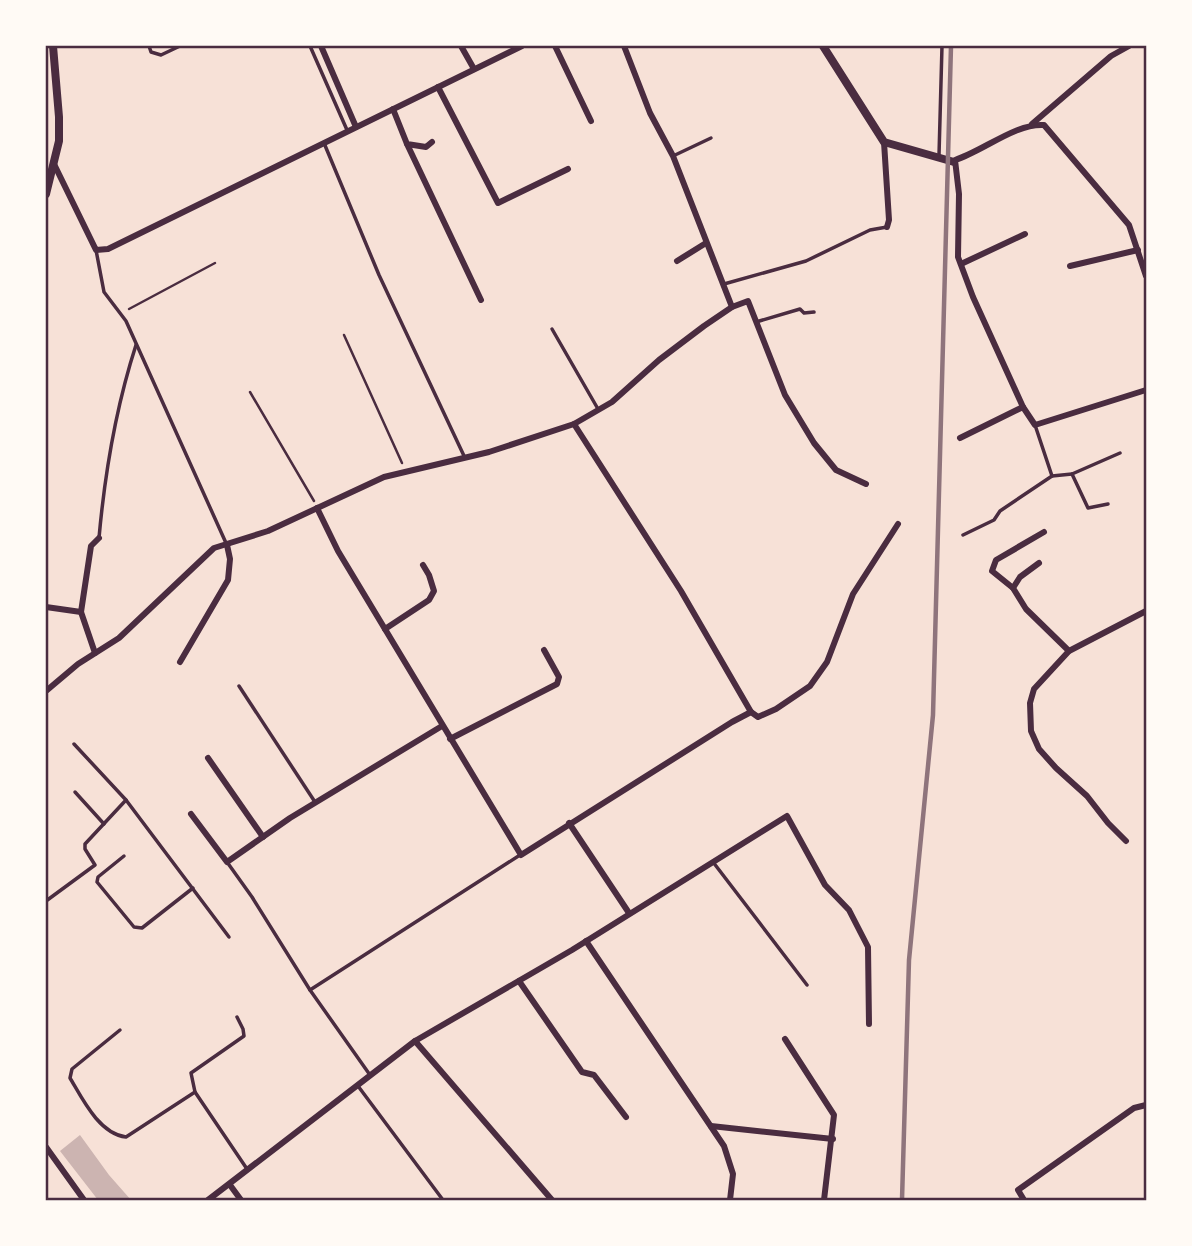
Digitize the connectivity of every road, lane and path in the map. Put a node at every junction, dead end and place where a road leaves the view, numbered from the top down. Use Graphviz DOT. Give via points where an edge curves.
graph roads {
  1 [pos="53,46"];
  2 [pos="149,46"];
  3 [pos="180,46"];
  4 [pos="310,46"];
  5 [pos="321,46"];
  6 [pos="461,46"];
  7 [pos="522,46"];
  8 [pos="555,46"];
  9 [pos="624,46"];
  10 [pos="823,46"];
  11 [pos="942,46"];
  12 [pos="1129,46"];
  13 [pos="512,48"];
  14 [pos="474,69"];
  15 [pos="55,76"];
  16 [pos="46,78"];
  17 [pos="438,87"];
  18 [pos="393,109"];
  19 [pos="591,121"];
  20 [pos="1032,124"];
  21 [pos="356,127"];
  22 [pos="348,131"];
  23 [pos="711,138"];
  24 [pos="432,142"];
  25 [pos="324,143"];
  26 [pos="887,143"];
  27 [pos="407,144"];
  28 [pos="673,156"];
  29 [pos="937,156"];
  30 [pos="954,162"];
  31 [pos="54,164"];
  32 [pos="568,169"];
  33 [pos="46,194"];
  34 [pos="887,227"];
  35 [pos="1025,234"];
  36 [pos="706,243"];
  37 [pos="96,250"];
  38 [pos="1138,250"];
  39 [pos="677,261"];
  40 [pos="215,263"];
  41 [pos="961,264"];
  42 [pos="1070,266"];
  43 [pos="1146,276"];
  44 [pos="724,284"];
  45 [pos="481,300"];
  46 [pos="732,307"];
  47 [pos="814,312"];
  48 [pos="120,314"];
  49 [pos="756,322"];
  50 [pos="552,329"];
  51 [pos="344,335"];
  52 [pos="136,344"];
  53 [pos="1146,390"];
  54 [pos="250,392"];
  55 [pos="1023,407"];
  56 [pos="598,409"];
  57 [pos="574,424"];
  58 [pos="1035,425"];
  59 [pos="960,438"];
  60 [pos="1120,453"];
  61 [pos="465,458"];
  62 [pos="406,471"];
  63 [pos="1072,474"];
  64 [pos="1052,476"];
  65 [pos="866,484"];
  66 [pos="1108,504"];
  67 [pos="317,508"];
  68 [pos="898,524"];
  69 [pos="1044,532"];
  70 [pos="963,535"];
  71 [pos="99,538"];
  72 [pos="227,545"];
  73 [pos="1039,563"];
  74 [pos="423,565"];
  75 [pos="1013,588"];
  76 [pos="46,607"];
  77 [pos="1146,611"];
  78 [pos="81,612"];
  79 [pos="384,629"];
  80 [pos="544,650"];
  81 [pos="1069,651"];
  82 [pos="95,653"];
  83 [pos="180,662"];
  84 [pos="239,686"];
  85 [pos="46,691"];
  86 [pos="751,712"];
  87 [pos="442,726"];
  88 [pos="450,739"];
  89 [pos="74,744"];
  90 [pos="208,758"];
  91 [pos="75,792"];
  92 [pos="126,800"];
  93 [pos="316,802"];
  94 [pos="191,814"];
  95 [pos="104,824"];
  96 [pos="569,824"];
  97 [pos="263,836"];
  98 [pos="1126,841"];
  99 [pos="521,855"];
  100 [pos="124,856"];
  101 [pos="227,862"];
  102 [pos="713,862"];
  103 [pos="192,888"];
  104 [pos="46,901"];
  105 [pos="629,913"];
  106 [pos="229,937"];
  107 [pos="586,941"];
  108 [pos="519,981"];
  109 [pos="807,985"];
  110 [pos="310,990"];
  111 [pos="237,1017"];
  112 [pos="869,1024"];
  113 [pos="120,1030"];
  114 [pos="785,1039"];
  115 [pos="415,1041"];
  116 [pos="370,1075"];
  117 [pos="357,1085"];
  118 [pos="195,1092"];
  119 [pos="1146,1104"];
  120 [pos="626,1117"];
  121 [pos="711,1126"];
  122 [pos="832,1139"];
  123 [pos="46,1149"];
  124 [pos="248,1171"];
  125 [pos="230,1185"];
  126 [pos="84,1200"];
  127 [pos="208,1200"];
  128 [pos="241,1200"];
  129 [pos="443,1200"];
  130 [pos="552,1200"];
  131 [pos="730,1200"];
  132 [pos="824,1200"];
  133 [pos="1024,1200"];
  1 -- 15 [label="street"];
  2 -- 3 [label="lane" via="151,52 161,55"];
  4 -- 22 [label="lane"];
  5 -- 21 [label="street"];
  6 -- 14 [label="street"];
  7 -- 13 [label="street"];
  8 -- 19 [label="street"];
  9 -- 28 [label="street" via="650,113"];
  10 -- 26 [label="street"];
  11 -- 29 [label="lane"];
  12 -- 20 [label="street"];
  13 -- 14 [label="street"];
  14 -- 17 [label="street"];
  15 -- 16 [label="lane"];
  15 -- 31 [label="street" via="59,141"];
  17 -- 18 [label="street"];
  17 -- 32 [label="street" via="498,203"];
  18 -- 21 [label="street"];
  18 -- 27 [label="street"];
  20 -- 30 [label="street"];
  20 -- 38 [label="street" via="1044,124 1098,187 1129,225"];
  21 -- 22 [label="street"];
  22 -- 25 [label="street"];
  23 -- 28 [label="lane"];
  24 -- 27 [label="street" via="426,147"];
  25 -- 37 [label="street" via="108,249"];
  25 -- 61 [label="lane" via="379,275"];
  26 -- 29 [label="street"];
  26 -- 34 [label="street"];
  27 -- 45 [label="street"];
  28 -- 36 [label="street"];
  29 -- 30 [label="street"];
  30 -- 41 [label="street"];
  31 -- 33 [label="street"];
  31 -- 37 [label="street"];
  34 -- 44 [label="lane" via="870,230 806,261"];
  35 -- 41 [label="street"];
  36 -- 39 [label="street"];
  36 -- 44 [label="street"];
  37 -- 48 [label="lane" via="104,292"];
  38 -- 42 [label="street"];
  38 -- 43 [label="street"];
  40 -- 48 [label="path"];
  41 -- 55 [label="street"];
  44 -- 46 [label="street"];
  46 -- 49 [label="street" via="748,301"];
  46 -- 56 [label="street"];
  47 -- 49 [label="lane" via="800,309"];
  48 -- 52 [label="lane"];
  49 -- 65 [label="street" via="785,395 814,443 836,470"];
  50 -- 56 [label="lane"];
  51 -- 62 [label="path"];
  52 -- 71 [label="lane" via="117,405"];
  52 -- 72 [label="lane"];
  53 -- 58 [label="street"];
  54 -- 67 [label="path"];
  55 -- 58 [label="street"];
  55 -- 59 [label="street"];
  56 -- 57 [label="street"];
  57 -- 61 [label="street"];
  57 -- 86 [label="street" via="681,591"];
  58 -- 64 [label="lane"];
  60 -- 63 [label="lane"];
  61 -- 62 [label="street"];
  62 -- 67 [label="street"];
  63 -- 64 [label="lane"];
  63 -- 66 [label="lane" via="1088,508"];
  64 -- 70 [label="lane" via="1000,511 994,520"];
  67 -- 72 [label="street"];
  67 -- 79 [label="street"];
  68 -- 86 [label="street" via="853,594 827,662 810,687 758,717"];
  69 -- 75 [label="street" via="996,560 992,570"];
  71 -- 78 [label="street" via="91,546"];
  72 -- 82 [label="street" via="215,548 119,638"];
  72 -- 83 [label="street" via="228,580"];
  73 -- 75 [label="street"];
  74 -- 79 [label="street" via="434,591 429,600"];
  75 -- 81 [label="street"];
  76 -- 78 [label="street"];
  77 -- 81 [label="street"];
  78 -- 82 [label="street"];
  79 -- 87 [label="street"];
  80 -- 88 [label="street" via="559,677 556,684"];
  81 -- 98 [label="street" via="1034,689 1031,731 1039,749"];
  82 -- 85 [label="street"];
  84 -- 93 [label="lane"];
  86 -- 96 [label="street"];
  87 -- 88 [label="street"];
  87 -- 93 [label="street"];
  88 -- 99 [label="street"];
  89 -- 92 [label="lane"];
  90 -- 97 [label="street"];
  91 -- 95 [label="lane"];
  92 -- 95 [label="lane"];
  92 -- 103 [label="lane"];
  93 -- 97 [label="street"];
  94 -- 101 [label="street"];
  95 -- 104 [label="lane" via="84,846 95,865"];
  96 -- 99 [label="street"];
  96 -- 105 [label="street"];
  97 -- 101 [label="street"];
  99 -- 110 [label="lane"];
  100 -- 103 [label="lane" via="97,882 134,927 142,928"];
  101 -- 110 [label="lane"];
  102 -- 105 [label="street"];
  102 -- 109 [label="lane"];
  102 -- 112 [label="street" via="787,816 825,885 849,910 868,947"];
  103 -- 106 [label="lane"];
  105 -- 107 [label="street"];
  107 -- 108 [label="street"];
  107 -- 121 [label="street"];
  108 -- 115 [label="street"];
  108 -- 120 [label="street" via="582,1072 594,1075"];
  110 -- 116 [label="lane"];
  111 -- 118 [label="lane" via="244,1035 191,1073"];
  113 -- 118 [label="lane" via="72,1069 70,1077 93,1116 126,1137"];
  114 -- 122 [label="street" via="834,1115"];
  115 -- 116 [label="street"];
  115 -- 130 [label="street"];
  116 -- 117 [label="street"];
  117 -- 124 [label="street"];
  117 -- 129 [label="lane"];
  118 -- 124 [label="lane"];
  119 -- 133 [label="street" via="1018,1190"];
  121 -- 122 [label="street"];
  121 -- 131 [label="street" via="733,1174"];
  122 -- 132 [label="street"];
  123 -- 126 [label="street"];
  124 -- 125 [label="street"];
  125 -- 127 [label="street"];
  125 -- 128 [label="street"];
}
